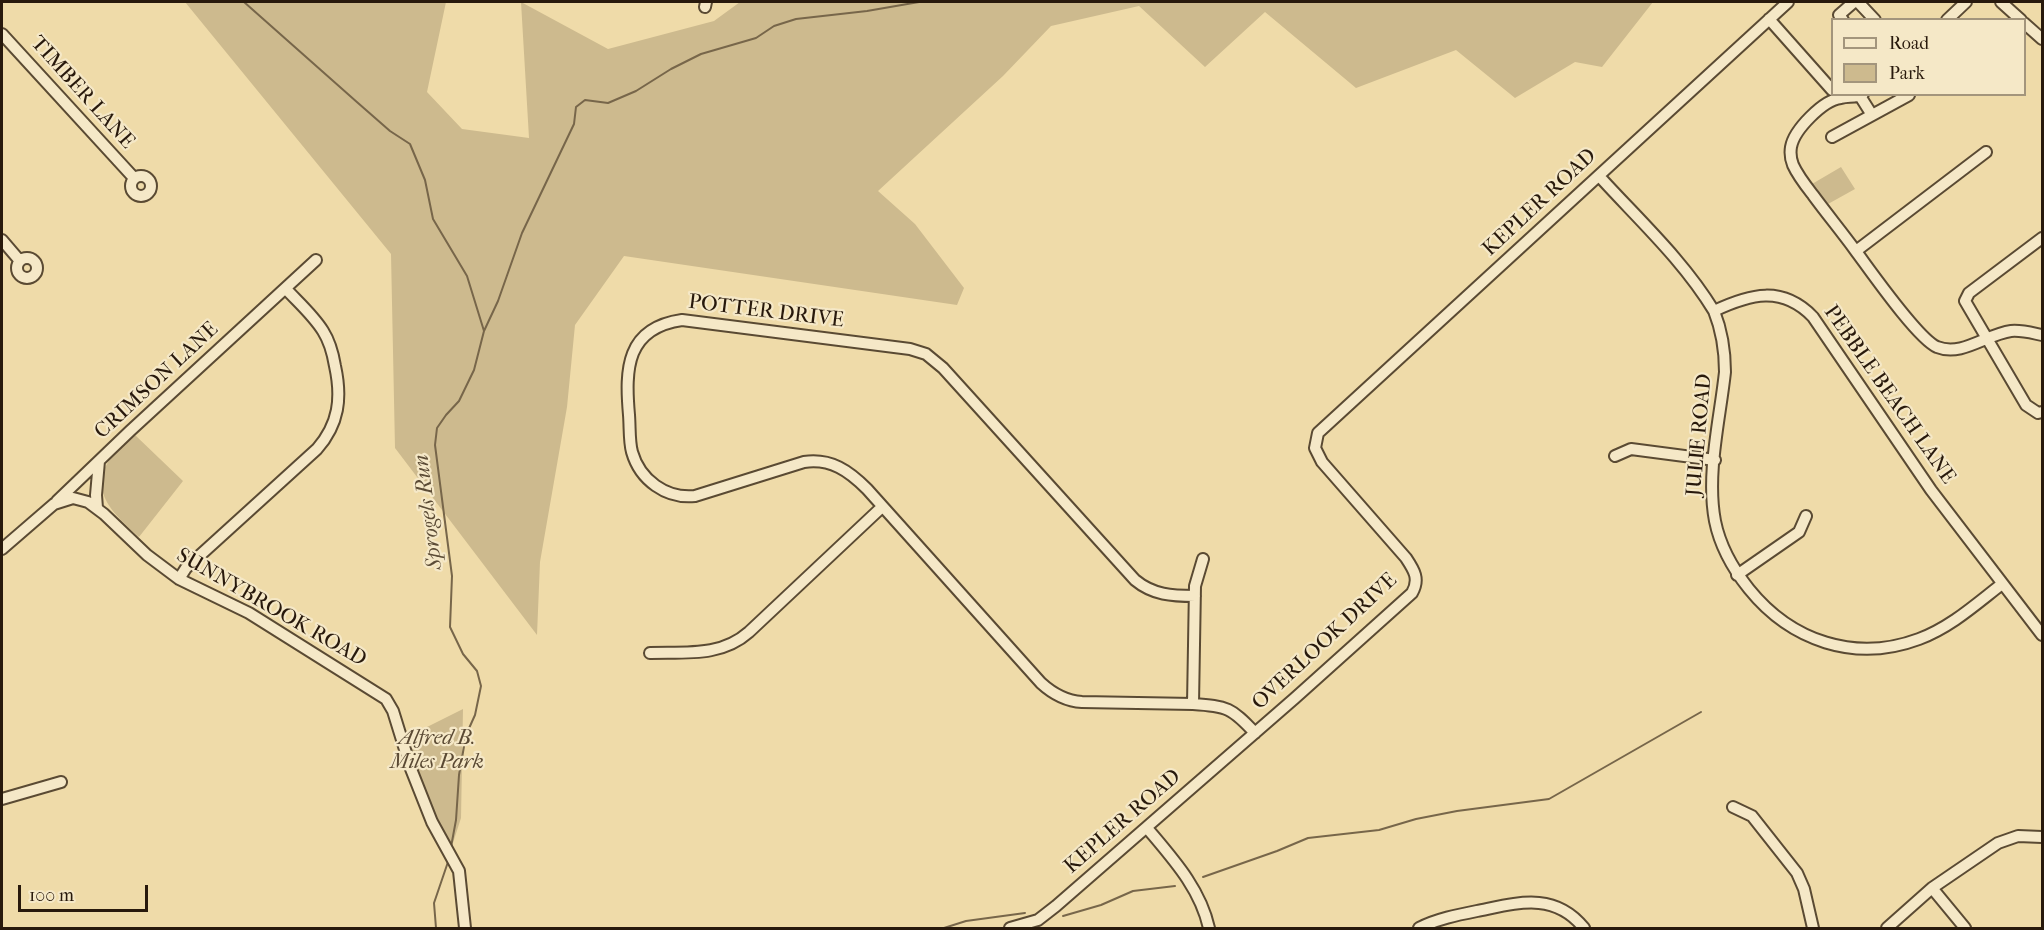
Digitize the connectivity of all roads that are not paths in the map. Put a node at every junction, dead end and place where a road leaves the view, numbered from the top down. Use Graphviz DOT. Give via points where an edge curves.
graph roads {
  1 [pos="1788,2"];
  2 [pos="1856,2"];
  3 [pos="1966,2"];
  4 [pos="2001,2"];
  5 [pos="1842,18"];
  6 [pos="1873,18"];
  7 [pos="1949,18"];
  8 [pos="2018,18"];
  9 [pos="1769,20"];
  10 [pos="2026,24"];
  11 [pos="2,34"];
  12 [pos="2043,39"];
  13 [pos="1831,88"];
  14 [pos="1834,96"];
  15 [pos="1862,96"];
  16 [pos="1907,96"];
  17 [pos="1872,115"];
  18 [pos="1832,137"];
  19 [pos="1986,152"];
  20 [pos="1599,176"];
  21 [pos="134,178"];
  22 [pos="2043,238"];
  23 [pos="2,240"];
  24 [pos="1856,251"];
  25 [pos="316,260"];
  26 [pos="20,261"];
  27 [pos="286,289"];
  28 [pos="1714,311"];
  29 [pos="2043,335"];
  30 [pos="1988,338"];
  31 [pos="2043,412"];
  32 [pos="1318,433"];
  33 [pos="1615,456"];
  34 [pos="1714,460"];
  35 [pos="99,461"];
  36 [pos="56,503"];
  37 [pos="882,507"];
  38 [pos="97,508"];
  39 [pos="1806,516"];
  40 [pos="2,549"];
  41 [pos="1203,559"];
  42 [pos="1737,575"];
  43 [pos="179,579"];
  44 [pos="2002,584"];
  45 [pos="1195,596"];
  46 [pos="2043,635"];
  47 [pos="650,653"];
  48 [pos="1193,704"];
  49 [pos="1255,733"];
  50 [pos="60,782"];
  51 [pos="2,799"];
  52 [pos="1733,807"];
  53 [pos="1147,828"];
  54 [pos="2043,837"];
  55 [pos="1932,888"];
  56 [pos="465,928"];
  57 [pos="1010,928"];
  58 [pos="1209,928"];
  59 [pos="1419,928"];
  60 [pos="1584,928"];
  61 [pos="1813,928"];
  62 [pos="1887,928"];
  63 [pos="1965,928"];
  1 -- 9 [label="street, KEPLER ROAD"];
  2 -- 5 [label="street" via="1839,15"];
  2 -- 6 [label="street"];
  3 -- 7 [label="street"];
  4 -- 8 [label="street"];
  9 -- 13 [label="street"];
  9 -- 20 [label="street, KEPLER ROAD"];
  10 -- 12 [label="street"];
  11 -- 21 [label="street, TIMBER LANE"];
  14 -- 24 [label="street" via="1798,131 1792,142 1791,158 1800,177"];
  15 -- 17 [label="street"];
  16 -- 17 [label="street"];
  17 -- 18 [label="street"];
  19 -- 24 [label="street"];
  20 -- 28 [label="street" via="1660,239"];
  20 -- 32 [label="street, KEPLER ROAD"];
  22 -- 30 [label="street" via="1966,298 1967,307"];
  23 -- 26 [label="street"];
  24 -- 30 [label="street" via="1933,345 1963,348"];
  25 -- 27 [label="street, CRIMSON LANE"];
  27 -- 35 [label="street, CRIMSON LANE"];
  27 -- 43 [label="street" via="328,339 340,390 335,420 317,448 186,568"];
  28 -- 34 [label="street, JULIE ROAD" via="1725,354"];
  28 -- 44 [label="street, PEBBLE BEACH LANE" via="1746,297 1764,295 1791,301 1807,310 1819,322 1931,490"];
  29 -- 30 [label="street" via="2015,331"];
  30 -- 31 [label="street" via="2026,405"];
  32 -- 49 [label="street, OVERLOOK DRIVE" via="1315,448 1322,462 1406,558 1415,572 1416,583 1412,593 1389,615"];
  33 -- 34 [label="street" via="1631,449"];
  34 -- 42 [label="street, JULIE ROAD" via="1715,524"];
  35 -- 36 [label="street, CRIMSON LANE"];
  35 -- 38 [label="street"];
  36 -- 38 [label="street, SUNNYBROOK ROAD" via="74,498"];
  36 -- 40 [label="street"];
  37 -- 45 [label="street, POTTER DRIVE" via="853,475 823,462 798,464 700,495 678,495 658,487 638,466 631,446 627,377 638,344 668,323 691,320 926,354 944,368 1135,580 1162,594"];
  37 -- 47 [label="street" via="734,644 714,651"];
  37 -- 48 [label="street, POTTER DRIVE" via="1055,695 1082,702"];
  38 -- 43 [label="street, SUNNYBROOK ROAD"];
  39 -- 42 [label="street" via="1799,532"];
  41 -- 45 [label="street"];
  42 -- 44 [label="street, JULIE ROAD" via="1763,605 1791,628 1857,649 1892,647 1933,633"];
  43 -- 56 [label="street, SUNNYBROOK ROAD" via="249,613 386,699 421,794 442,842 456,862"];
  44 -- 46 [label="street, PEBBLE BEACH LANE"];
  45 -- 48 [label="street"];
  48 -- 49 [label="street, POTTER DRIVE" via="1231,710"];
  49 -- 53 [label="street, KEPLER ROAD"];
  50 -- 51 [label="street"];
  52 -- 61 [label="street" via="1752,816 1797,873"];
  53 -- 57 [label="street, KEPLER ROAD" via="1038,920"];
  53 -- 58 [label="street" via="1190,882"];
  54 -- 55 [label="street" via="2018,836 1998,843"];
  55 -- 62 [label="street"];
  55 -- 63 [label="street"];
  59 -- 60 [label="street" via="1455,916 1529,902 1544,903 1565,912"];
}
